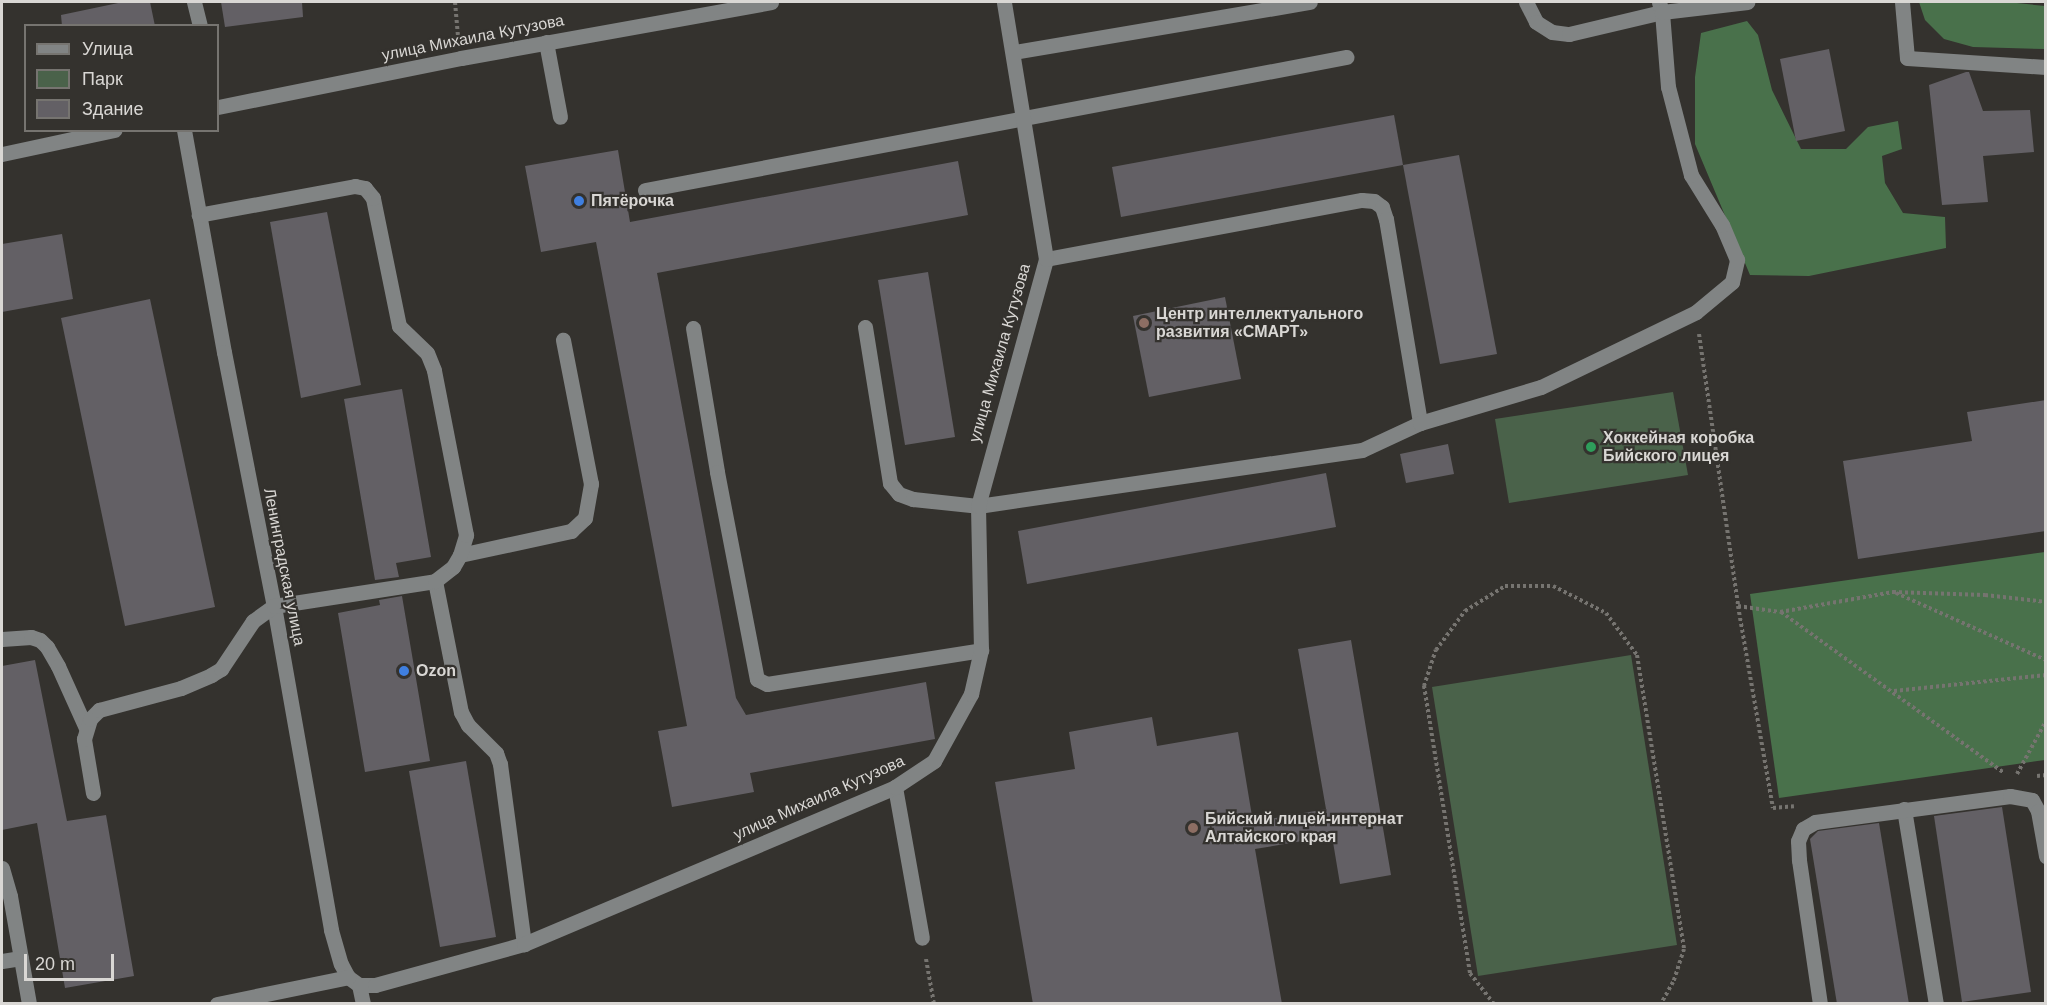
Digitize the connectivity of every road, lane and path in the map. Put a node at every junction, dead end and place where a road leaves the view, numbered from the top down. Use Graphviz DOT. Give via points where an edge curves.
graph roads {
  1 [pos="194,2"];
  2 [pos="454,2"];
  3 [pos="763,2"];
  4 [pos="1004,2"];
  5 [pos="1310,2"];
  6 [pos="1527,2"];
  7 [pos="1747,2"];
  8 [pos="1902,2"];
  9 [pos="1660,7"];
  10 [pos="200,24"];
  11 [pos="546,42"];
  12 [pos="1014,52"];
  13 [pos="1346,57"];
  14 [pos="460,58"];
  15 [pos="2046,67"];
  16 [pos="219,106"];
  17 [pos="1024,116"];
  18 [pos="560,117"];
  19 [pos="105,132"];
  20 [pos="184,132"];
  21 [pos="2,154"];
  22 [pos="645,190"];
  23 [pos="199,215"];
  24 [pos="1046,259"];
  25 [pos="1696,312"];
  26 [pos="865,327"];
  27 [pos="693,328"];
  28 [pos="564,340"];
  29 [pos="1420,423"];
  30 [pos="978,506"];
  31 [pos="460,555"];
  32 [pos="435,581"];
  33 [pos="1893,592"];
  34 [pos="2046,602"];
  35 [pos="274,606"];
  36 [pos="1738,606"];
  37 [pos="1780,612"];
  38 [pos="2,639"];
  39 [pos="981,650"];
  40 [pos="2046,660"];
  41 [pos="2046,675"];
  42 [pos="1893,692"];
  43 [pos="2046,721"];
  44 [pos="86,728"];
  45 [pos="2046,775"];
  46 [pos="2035,777"];
  47 [pos="2024,778"];
  48 [pos="2014,780"];
  49 [pos="895,787"];
  50 [pos="93,793"];
  51 [pos="1796,806"];
  52 [pos="1904,809"];
  53 [pos="2046,856"];
  54 [pos="2,868"];
  55 [pos="922,938"];
  56 [pos="524,944"];
  57 [pos="21,957"];
  58 [pos="2,961"];
  59 [pos="354,981"];
  60 [pos="29,1004"];
  61 [pos="217,1004"];
  62 [pos="363,1004"];
  63 [pos="934,1004"];
  64 [pos="1494,1004"];
  65 [pos="1660,1004"];
  66 [pos="1820,1004"];
  67 [pos="1936,1004"];
  1 -- 10 [label="street"];
  2 -- 14 [label="path"];
  3 -- 11 [label="street, улица Михаила Кутузова"];
  4 -- 12 [label="street"];
  5 -- 12 [label="street"];
  6 -- 9 [label="street" via="1536,22 1552,32 1569,34"];
  7 -- 9 [label="street"];
  8 -- 15 [label="street" via="1907,58"];
  9 -- 25 [label="street" via="1668,87 1691,176 1722,225 1737,260 1732,282"];
  11 -- 14 [label="street, улица Михаила Кутузова"];
  11 -- 18 [label="street"];
  12 -- 17 [label="street"];
  13 -- 17 [label="street"];
  14 -- 16 [label="street, улица Михаила Кутузова"];
  17 -- 22 [label="street"];
  17 -- 24 [label="street"];
  19 -- 21 [label="street"];
  20 -- 23 [label="street, Ленинградская улица"];
  23 -- 31 [label="street" via="355,186 365,188 373,198 399,326 427,353 434,370 466,535"];
  23 -- 35 [label="street, Ленинградская улица"];
  24 -- 29 [label="street" via="1362,200 1374,201 1382,207 1386,219"];
  24 -- 30 [label="street, улица Михаила Кутузова"];
  25 -- 29 [label="street" via="1541,387"];
  25 -- 36 [label="path"];
  26 -- 30 [label="street" via="890,483 899,494 913,499"];
  27 -- 39 [label="street" via="757,679 767,684"];
  28 -- 31 [label="street" via="591,484 585,518 571,531"];
  29 -- 30 [label="street" via="1362,450"];
  30 -- 39 [label="street, улица Михаила Кутузова"];
  31 -- 32 [label="street" via="453,567"];
  32 -- 35 [label="street"];
  32 -- 56 [label="street" via="461,712 472,730 496,753 500,764"];
  33 -- 34 [label="path" via="1985,595"];
  33 -- 37 [label="path"];
  33 -- 40 [label="path"];
  35 -- 44 [label="street" via="243,632 221,669 190,685 109,706 90,719"];
  35 -- 59 [label="street, Ленинградская улица" via="331,930 341,964"];
  36 -- 37 [label="path"];
  36 -- 51 [label="path" via="1773,808"];
  37 -- 42 [label="path"];
  38 -- 44 [label="street" via="31,637 47,647"];
  39 -- 49 [label="street, улица Михаила Кутузова" via="971,693 934,761"];
  41 -- 42 [label="path"];
  42 -- 48 [label="path"];
  43 -- 48 [label="path"];
  44 -- 50 [label="street" via="84,739"];
  45 -- 46 [label="path"];
  47 -- 48 [label="path"];
  49 -- 55 [label="street"];
  49 -- 56 [label="street, улица Михаила Кутузова"];
  52 -- 53 [label="street" via="2010,796 2032,800 2038,811"];
  52 -- 66 [label="street" via="1815,822 1803,829 1798,841 1799,860"];
  52 -- 67 [label="street"];
  54 -- 57 [label="street"];
  55 -- 63 [label="path"];
  56 -- 59 [label="street, улица Михаила Кутузова" via="375,985"];
  57 -- 58 [label="street"];
  57 -- 60 [label="street"];
  59 -- 61 [label="street, улица Михаила Кутузова"];
  59 -- 62 [label="street, Ленинградская улица"];
  64 -- 65 [label="path" via="1470,974 1424,686 1436,650 1465,611 1505,586 1553,586 1606,613 1637,655 1684,949 1673,982"];
}
